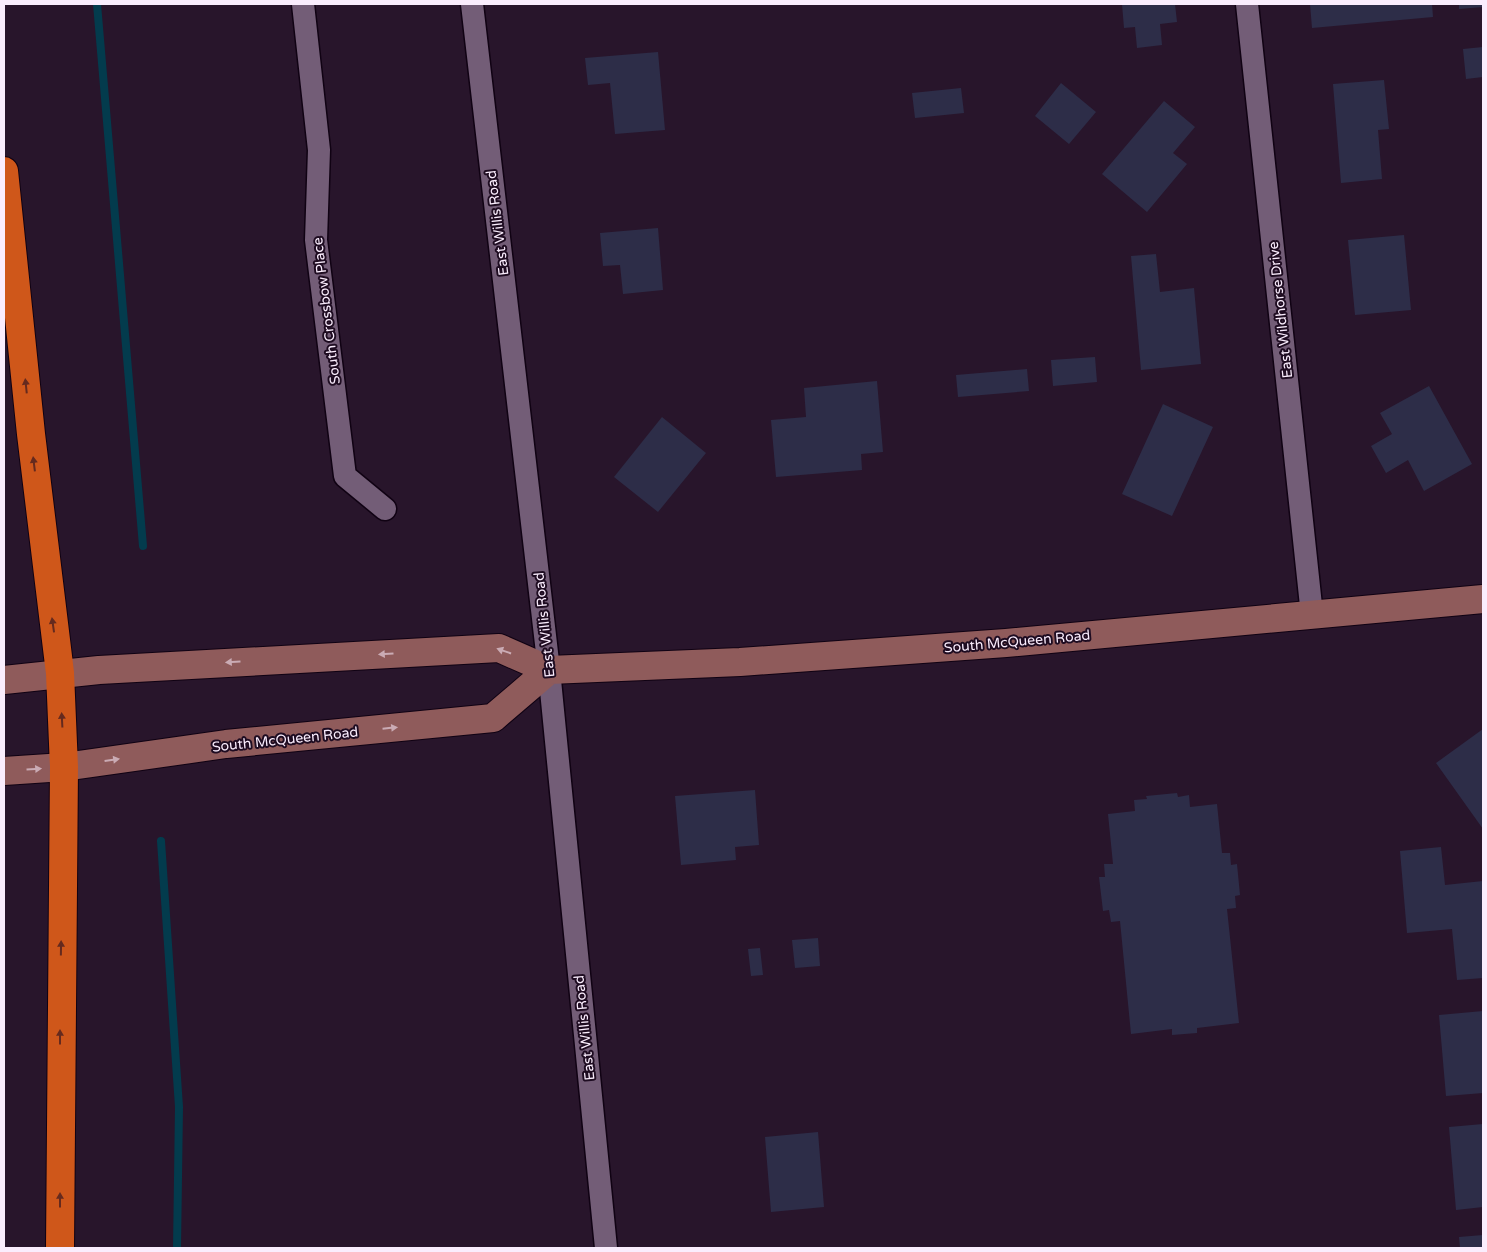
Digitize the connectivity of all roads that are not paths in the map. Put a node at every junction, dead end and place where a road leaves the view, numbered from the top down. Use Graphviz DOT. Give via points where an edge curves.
graph roads {
  1 [pos="303,4"];
  2 [pos="472,4"];
  3 [pos="1247,4"];
  4 [pos="4,171"];
  5 [pos="385,509"];
  6 [pos="1483,599"];
  7 [pos="1312,615"];
  8 [pos="549,670"];
  9 [pos="60,673"];
  10 [pos="4,680"];
  11 [pos="64,767"];
  12 [pos="4,771"];
  13 [pos="60,1248"];
  14 [pos="606,1248"];
  1 -- 5 [label="street, South Crossbow Place" via="319,150 316,240 345,476"];
  2 -- 8 [label="street, East Willis Road"];
  3 -- 7 [label="street, East Wildhorse Drive"];
  9 -- 4 [label="highway, one-way"];
  6 -- 7 [label="main road, South McQueen Road"];
  7 -- 8 [label="main road, South McQueen Road" via="887,652"];
  8 -- 9 [label="main road, South McQueen Road, one-way" via="499,648"];
  11 -- 8 [label="main road, South McQueen Road, one-way" via="226,744 493,718"];
  8 -- 14 [label="street, East Willis Road"];
  9 -- 10 [label="main road, South McQueen Road"];
  11 -- 9 [label="highway, one-way"];
  12 -- 11 [label="main road, South McQueen Road, one-way"];
  13 -- 11 [label="highway, one-way"];
}
